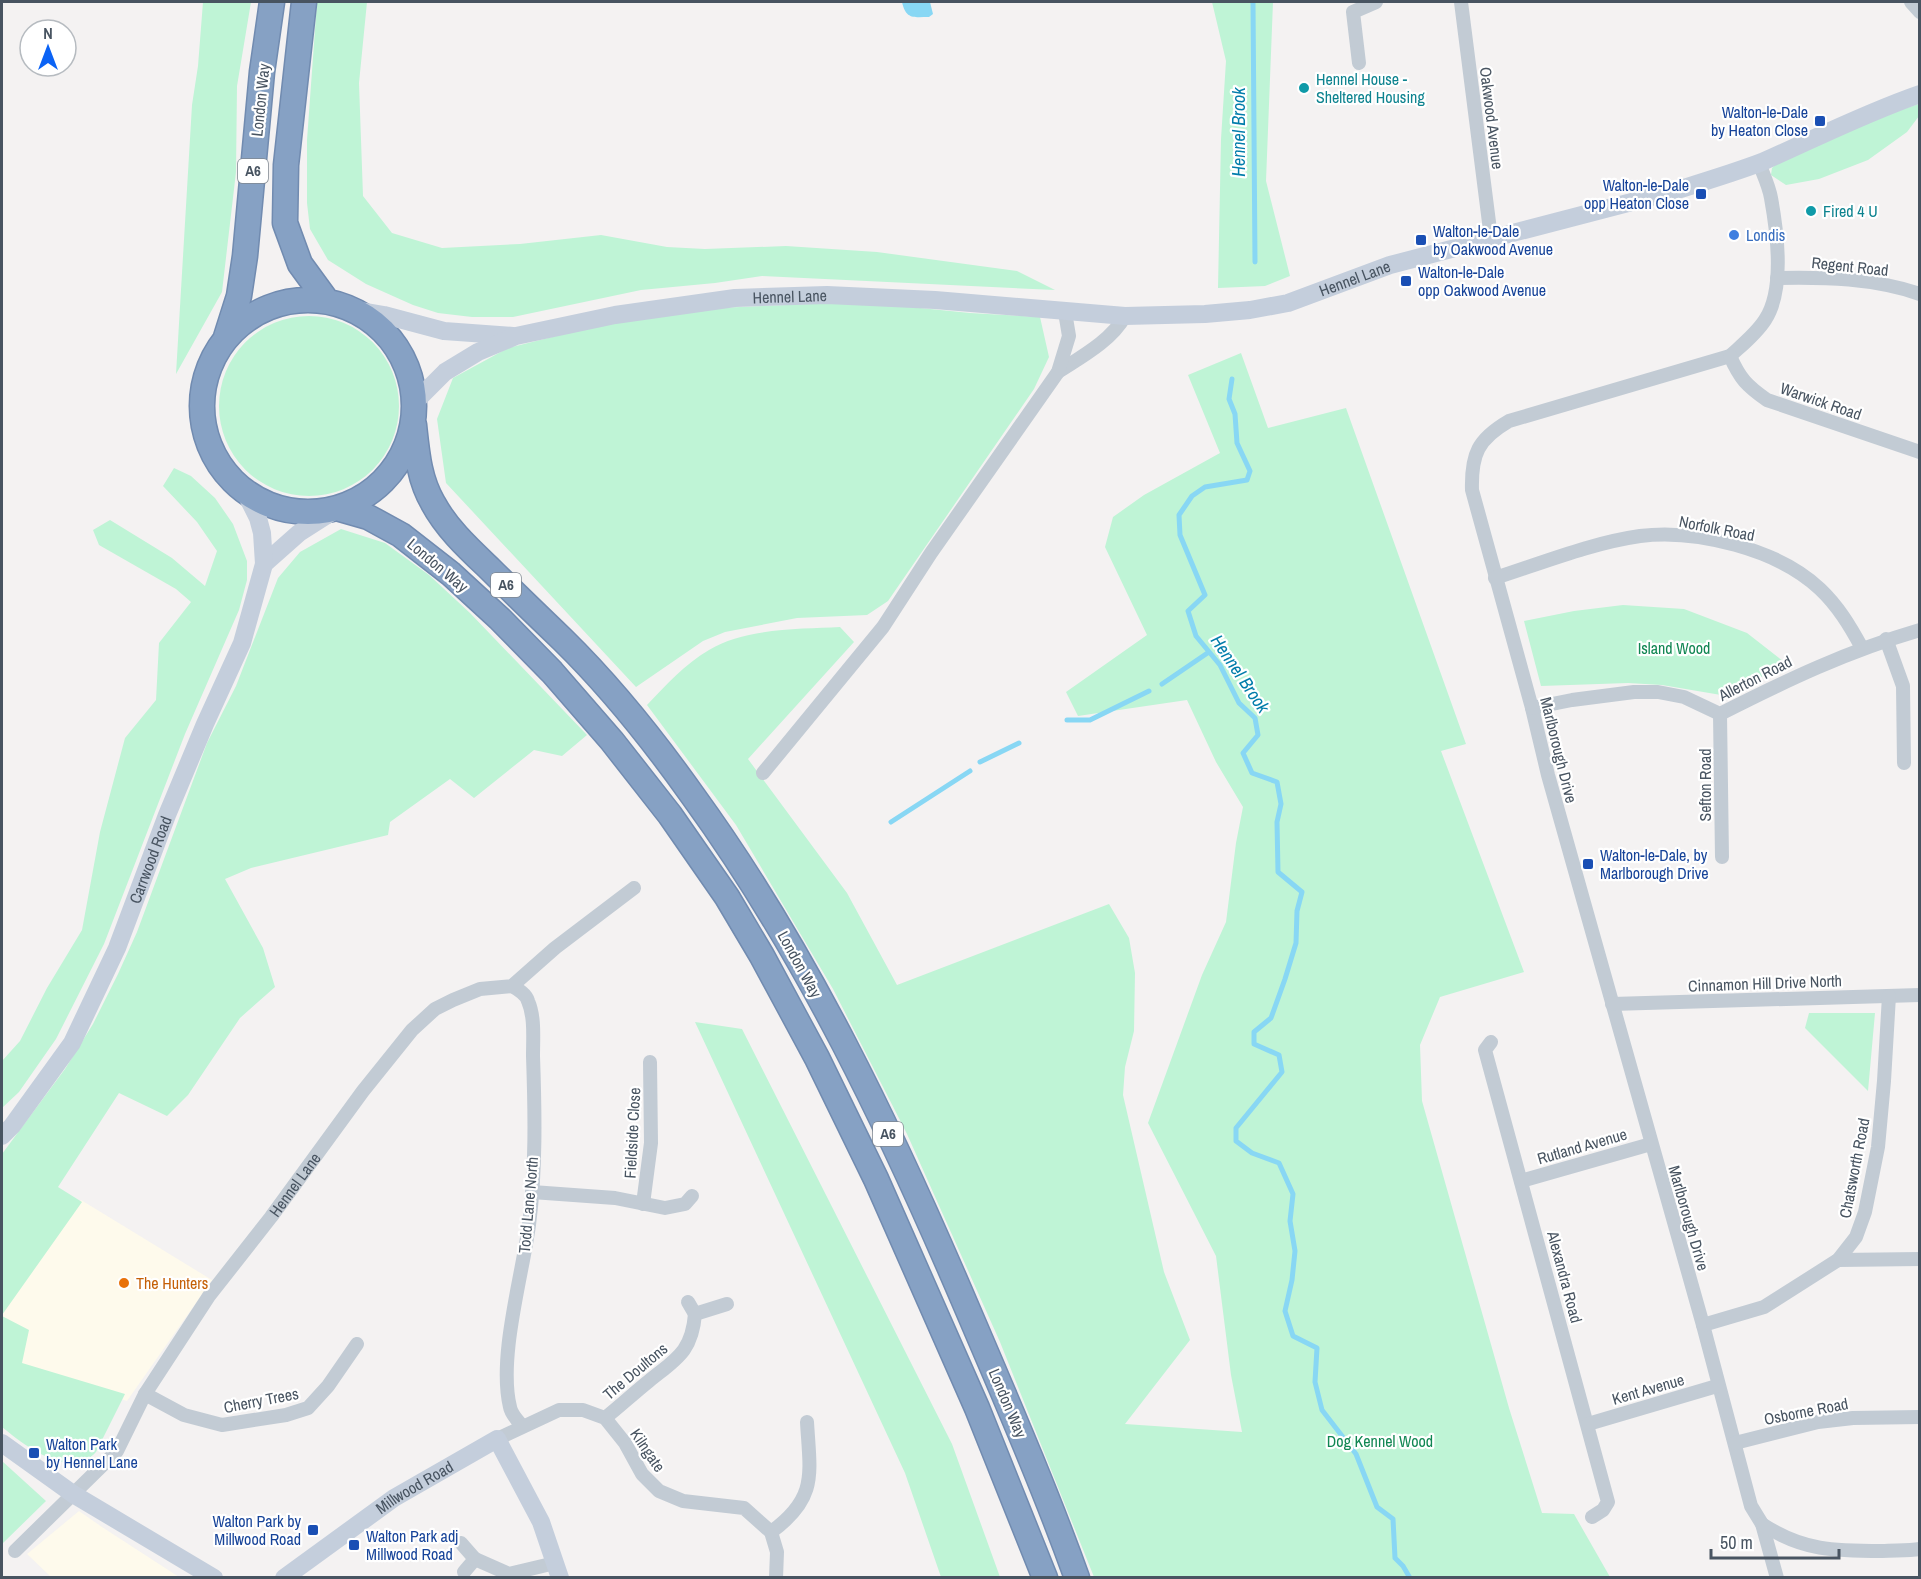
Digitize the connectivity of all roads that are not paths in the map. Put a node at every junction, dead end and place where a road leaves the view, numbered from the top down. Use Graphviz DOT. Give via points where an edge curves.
graph roads {
  1 [pos="272,2"];
  2 [pos="304,2"];
  3 [pos="1376,2"];
  4 [pos="1461,2"];
  5 [pos="1911,2"];
  6 [pos="1920,12"];
  7 [pos="1359,63"];
  8 [pos="1920,94"];
  9 [pos="1760,162"];
  10 [pos="1491,238"];
  11 [pos="1777,278"];
  12 [pos="1920,294"];
  13 [pos="327,301"];
  14 [pos="356,310"];
  15 [pos="1065,312"];
  16 [pos="1125,316"];
  17 [pos="516,336"];
  18 [pos="225,339"];
  19 [pos="1730,356"];
  20 [pos="1058,372"];
  21 [pos="416,401"];
  22 [pos="414,425"];
  23 [pos="1920,452"];
  24 [pos="245,492"];
  25 [pos="337,509"];
  26 [pos="264,564"];
  27 [pos="1495,578"];
  28 [pos="1920,630"];
  29 [pos="1886,639"];
  30 [pos="1862,648"];
  31 [pos="1532,708"];
  32 [pos="1720,714"];
  33 [pos="1904,763"];
  34 [pos="763,773"];
  35 [pos="1722,857"];
  36 [pos="634,888"];
  37 [pos="512,986"];
  38 [pos="1920,995"];
  39 [pos="1889,996"];
  40 [pos="1612,1004"];
  41 [pos="1491,1042"];
  42 [pos="650,1062"];
  43 [pos="2,1136"];
  44 [pos="1651,1143"];
  45 [pos="1521,1181"];
  46 [pos="532,1192"];
  47 [pos="692,1196"];
  48 [pos="643,1204"];
  49 [pos="1920,1259"];
  50 [pos="1838,1260"];
  51 [pos="727,1304"];
  52 [pos="1703,1325"];
  53 [pos="357,1344"];
  54 [pos="1718,1386"];
  55 [pos="146,1394"];
  56 [pos="1920,1417"];
  57 [pos="605,1418"];
  58 [pos="807,1422"];
  59 [pos="1588,1424"];
  60 [pos="522,1426"];
  61 [pos="497,1439"];
  62 [pos="2,1443"];
  63 [pos="1735,1443"];
  64 [pos="73,1494"];
  65 [pos="1592,1517"];
  66 [pos="1762,1524"];
  67 [pos="771,1532"];
  68 [pos="460,1543"];
  69 [pos="1920,1549"];
  70 [pos="15,1551"];
  71 [pos="475,1559"];
  72 [pos="558,1570"];
  73 [pos="464,1572"];
  74 [pos="214,1578"];
  75 [pos="284,1578"];
  76 [pos="776,1578"];
  77 [pos="1045,1578"];
  78 [pos="1077,1578"];
  79 [pos="1777,1578"];
  1 -- 18 [label="highway, London Way / A6" via="245,256 239,296"];
  2 -- 13 [label="highway, London Way / A6" via="286,165 285,223 300,264"];
  3 -- 7 [label="street" via="1353,12"];
  4 -- 10 [label="street, Oakwood Avenue"];
  5 -- 6 [label="street"];
  8 -- 9 [label="main road, Hennel Lane"];
  9 -- 10 [label="main road, Hennel Lane" via="1674,191"];
  9 -- 11 [label="street, Marlborough Drive" via="1773,208"];
  10 -- 16 [label="main road, Hennel Lane" via="1390,265 1288,303 1250,310"];
  11 -- 12 [label="street, Regent Road" via="1864,281"];
  11 -- 19 [label="street, Marlborough Drive" via="1774,302 1766,319"];
  13 -- 14 [label="highway, A6"];
  13 -- 18 [label="highway, A6" via="299,300 271,306 246,320"];
  14 -- 17 [label="main road, Hennel Lane" via="444,331"];
  14 -- 21 [label="highway, A6" via="379,326 398,347 411,373"];
  15 -- 16 [label="main road, Hennel Lane"];
  15 -- 17 [label="main road, Hennel Lane" via="827,295 735,298 615,315"];
  15 -- 20 [label="street" via="1069,336"];
  16 -- 20 [label="street" via="1119,328"];
  17 -- 21 [label="main road, Hennel Lane" via="445,372"];
  18 -- 24 [label="highway, A6" via="210,364 202,391 202,420 210,448 224,472"];
  19 -- 23 [label="street, Warwick Road" via="1743,381 1767,400"];
  19 -- 27 [label="street, Marlborough Drive" via="1509,421 1490,432 1478,448 1471,468 1472,490"];
  20 -- 34 [label="street" via="883,627"];
  21 -- 22 [label="highway, A6"];
  22 -- 25 [label="highway, A6" via="391,475 368,496"];
  22 -- 78 [label="highway, London Way / A6" via="421,480 444,522 567,645 637,724 692,794 794,950 930,1224 1017,1424"];
  24 -- 25 [label="highway, A6" via="273,507 303,513"];
  24 -- 26 [label="main road, Carrwood Road" via="262,533"];
  25 -- 26 [label="main road" via="299,533"];
  25 -- 77 [label="highway, London Way / A6" via="368,517 401,535 451,574 530,649 612,741 727,897 818,1058 876,1179 932,1300"];
  26 -- 43 [label="main road, Carrwood Road" via="242,643 167,815 117,948 72,1043"];
  27 -- 30 [label="street, Norfolk Road" via="1640,536 1700,538 1758,552 1791,568 1818,587 1842,613"];
  27 -- 31 [label="street, Marlborough Drive"];
  28 -- 29 [label="street, Allerton Road"];
  29 -- 30 [label="street, Allerton Road"];
  29 -- 33 [label="street" via="1903,686"];
  30 -- 32 [label="street, Allerton Road" via="1796,675"];
  31 -- 32 [label="street, Allerton Road" via="1634,692 1658,692 1684,697"];
  31 -- 40 [label="street, Marlborough Drive"];
  32 -- 35 [label="street, Sefton Road"];
  36 -- 37 [label="street"];
  37 -- 46 [label="street, Todd Lane North" via="528,999 531,1014"];
  37 -- 55 [label="street, Hennel Lane" via="480,989 453,1000 435,1009 412,1030 209,1296"];
  38 -- 39 [label="street, Cinnamon Hill Drive North"];
  39 -- 40 [label="street, Cinnamon Hill Drive North"];
  39 -- 50 [label="street, Chatsworth Road" via="1878,1147 1856,1237"];
  40 -- 44 [label="street, Marlborough Drive"];
  41 -- 45 [label="street, Alexandra Road" via="1485,1050"];
  42 -- 48 [label="street, Fieldside Close" via="651,1143"];
  44 -- 45 [label="street, Rutland Avenue"];
  44 -- 52 [label="street, Marlborough Drive"];
  45 -- 59 [label="street, Alexandra Road"];
  46 -- 48 [label="street, Fieldside Close"];
  46 -- 60 [label="street, Todd Lane North" via="508,1354 510,1410"];
  47 -- 48 [label="street, Fieldside Close" via="685,1204 665,1208"];
  49 -- 50 [label="street"];
  50 -- 52 [label="street, Chatsworth Road" via="1764,1307"];
  51 -- 57 [label="street, The Doultons" via="692,1308 686,1348"];
  52 -- 54 [label="street, Marlborough Drive"];
  53 -- 55 [label="street, Cherry Trees" via="308,1408 286,1415 222,1425 184,1415"];
  54 -- 59 [label="street, Kent Avenue"];
  54 -- 63 [label="street, Marlborough Drive"];
  55 -- 64 [label="street, Hennel Lane" via="117,1451"];
  56 -- 63 [label="street, Osborne Road" via="1818,1422"];
  57 -- 60 [label="street" via="583,1410 559,1410"];
  57 -- 67 [label="street, Kilngate" via="658,1491 683,1501 744,1508"];
  58 -- 67 [label="street" via="810,1468 802,1504"];
  59 -- 65 [label="street, Alexandra Road" via="1608,1502"];
  60 -- 61 [label="street, Millwood Road"];
  61 -- 72 [label="main road" via="541,1522"];
  61 -- 75 [label="main road, Millwood Road" via="394,1498"];
  62 -- 64 [label="main road"];
  63 -- 66 [label="street, Marlborough Drive" via="1751,1506"];
  64 -- 70 [label="street, Hennel Lane"];
  64 -- 74 [label="main road"];
  66 -- 69 [label="street" via="1793,1542 1816,1548"];
  66 -- 79 [label="street, Marlborough Drive"];
  67 -- 76 [label="street" via="777,1551"];
  68 -- 71 [label="street"];
  71 -- 72 [label="street" via="509,1574"];
  71 -- 73 [label="street"];
}
